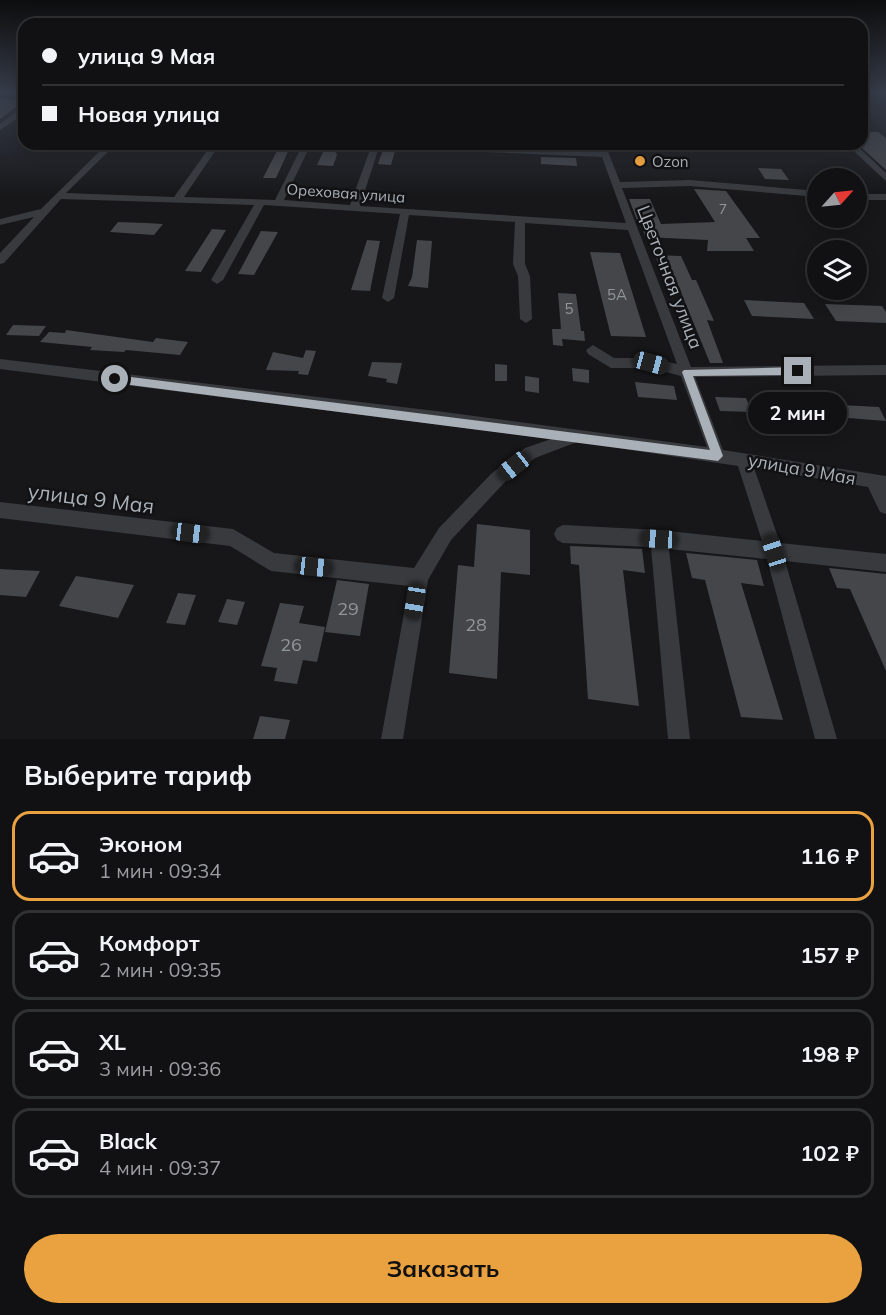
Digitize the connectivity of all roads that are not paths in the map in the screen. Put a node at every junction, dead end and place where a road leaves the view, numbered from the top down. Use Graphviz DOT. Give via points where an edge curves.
graph roads {
  1 [pos="106,150"];
  2 [pos="212,150"];
  3 [pos="304,150"];
  4 [pos="374,150"];
  5 [pos="603,150"];
  6 [pos="856,150"];
  7 [pos="886,178"];
  8 [pos="616,185"];
  9 [pos="807,193"];
  10 [pos="58,196"];
  11 [pos="867,197"];
  12 [pos="886,197"];
  13 [pos="178,198"];
  14 [pos="261,202"];
  15 [pos="278,203"];
  16 [pos="354,208"];
  17 [pos="45,211"];
  18 [pos="405,212"];
  19 [pos="520,218"];
  20 [pos="0,222"];
  21 [pos="632,227"];
  22 [pos="0,260"];
  23 [pos="217,280"];
  24 [pos="388,298"];
  25 [pos="526,319"];
  26 [pos="593,350"];
  27 [pos="0,364"];
  28 [pos="886,370"];
  29 [pos="687,372"];
  30 [pos="575,436"];
  31 [pos="718,456"];
  32 [pos="743,459"];
  33 [pos="879,482"];
  34 [pos="886,506"];
  35 [pos="0,510"];
  36 [pos="563,534"];
  37 [pos="659,539"];
  38 [pos="774,552"];
  39 [pos="886,563"];
  40 [pos="419,578"];
  41 [pos="392,739"];
  42 [pos="679,739"];
  43 [pos="826,739"];
  1 -- 10 [label="street"];
  2 -- 13 [label="street"];
  3 -- 15 [label="street"];
  4 -- 16 [label="street"];
  5 -- 8 [label="street, Цветочная улица"];
  6 -- 7 [label="street"];
  8 -- 9 [label="street" via="690,183"];
  8 -- 21 [label="street, Цветочная улица"];
  10 -- 13 [label="street, Ореховая улица"];
  10 -- 17 [label="street"];
  11 -- 12 [label="street"];
  13 -- 14 [label="street, Ореховая улица"];
  14 -- 15 [label="street, Ореховая улица"];
  14 -- 23 [label="street"];
  15 -- 16 [label="street, Ореховая улица"];
  16 -- 18 [label="street, Ореховая улица"];
  17 -- 20 [label="street"];
  17 -- 22 [label="street"];
  18 -- 19 [label="street, Ореховая улица"];
  18 -- 24 [label="street"];
  19 -- 21 [label="street, Ореховая улица"];
  19 -- 25 [label="street" via="519,264 524,276"];
  21 -- 29 [label="street, Цветочная улица"];
  26 -- 29 [label="street" via="611,363 651,363"];
  27 -- 30 [label="street, улица 9 Мая"];
  28 -- 29 [label="street"];
  29 -- 31 [label="street, Цветочная улица"];
  30 -- 31 [label="street, улица 9 Мая"];
  30 -- 40 [label="street, улица 9 Мая" via="530,453 498,478 446,534"];
  31 -- 32 [label="street, улица 9 Мая"];
  32 -- 33 [label="street, улица 9 Мая"];
  32 -- 38 [label="street"];
  33 -- 34 [label="street"];
  35 -- 40 [label="street, улица 9 Мая" via="233,538 271,562"];
  36 -- 37 [label="street"];
  37 -- 38 [label="street"];
  37 -- 42 [label="street"];
  38 -- 39 [label="street"];
  38 -- 43 [label="street"];
  40 -- 41 [label="street"];
}
